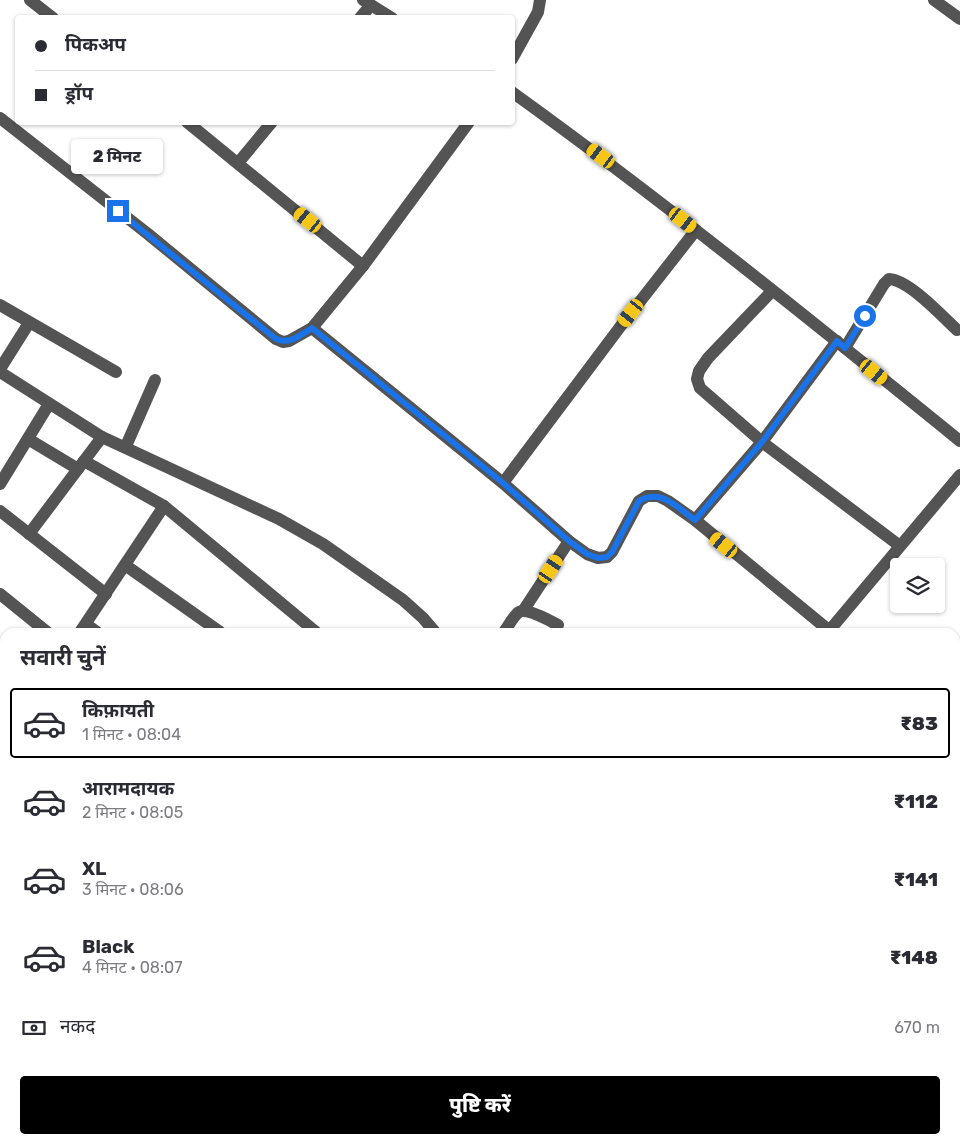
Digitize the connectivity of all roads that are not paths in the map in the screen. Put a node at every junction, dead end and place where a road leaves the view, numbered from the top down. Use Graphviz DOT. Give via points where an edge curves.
graph roads {
  1 [pos="30,0"];
  2 [pos="540,0"];
  3 [pos="934,0"];
  4 [pos="367,2"];
  5 [pos="48,15"];
  6 [pos="361,15"];
  7 [pos="387,15"];
  8 [pos="960,20"];
  9 [pos="515,54"];
  10 [pos="515,94"];
  11 [pos="0,118"];
  12 [pos="191,125"];
  13 [pos="270,125"];
  14 [pos="467,125"];
  15 [pos="238,163"];
  16 [pos="696,230"];
  17 [pos="363,266"];
  18 [pos="772,291"];
  19 [pos="0,306"];
  20 [pos="29,323"];
  21 [pos="312,328"];
  22 [pos="957,330"];
  23 [pos="841,345"];
  24 [pos="0,370"];
  25 [pos="116,372"];
  26 [pos="155,380"];
  27 [pos="49,404"];
  28 [pos="102,436"];
  29 [pos="28,439"];
  30 [pos="960,441"];
  31 [pos="762,442"];
  32 [pos="126,446"];
  33 [pos="81,465"];
  34 [pos="960,475"];
  35 [pos="1,481"];
  36 [pos="503,483"];
  37 [pos="164,506"];
  38 [pos="0,511"];
  39 [pos="695,520"];
  40 [pos="29,534"];
  41 [pos="569,541"];
  42 [pos="900,546"];
  43 [pos="125,566"];
  44 [pos="0,594"];
  45 [pos="106,594"];
  46 [pos="523,611"];
  47 [pos="558,625"];
  48 [pos="42,628"];
  49 [pos="83,628"];
  50 [pos="214,628"];
  51 [pos="311,628"];
  52 [pos="432,628"];
  53 [pos="507,628"];
  54 [pos="825,628"];
  55 [pos="833,628"];
  1 -- 5 [label="street"];
  2 -- 9 [label="street" via="538,12"];
  3 -- 8 [label="street"];
  4 -- 6 [label="street"];
  4 -- 7 [label="street"];
  10 -- 16 [label="street"];
  11 -- 21 [label="street" via="276,339 289,341"];
  12 -- 15 [label="street"];
  13 -- 15 [label="street"];
  14 -- 17 [label="street"];
  15 -- 17 [label="street"];
  16 -- 18 [label="street"];
  16 -- 36 [label="street"];
  17 -- 21 [label="street"];
  18 -- 23 [label="street"];
  18 -- 31 [label="street" via="708,358 697,379 700,388"];
  19 -- 20 [label="street"];
  20 -- 24 [label="street"];
  20 -- 25 [label="street"];
  21 -- 36 [label="street"];
  22 -- 23 [label="street" via="910,288 889,279"];
  23 -- 30 [label="street"];
  23 -- 31 [label="street"];
  24 -- 27 [label="street"];
  26 -- 32 [label="street"];
  27 -- 28 [label="street"];
  27 -- 29 [label="street"];
  28 -- 32 [label="street"];
  28 -- 33 [label="street"];
  29 -- 33 [label="street"];
  29 -- 35 [label="street"];
  31 -- 39 [label="street"];
  31 -- 42 [label="street"];
  32 -- 52 [label="street" via="316,540 403,600"];
  33 -- 37 [label="street"];
  33 -- 40 [label="street"];
  34 -- 42 [label="street"];
  36 -- 41 [label="street"];
  37 -- 43 [label="street"];
  37 -- 51 [label="street"];
  38 -- 40 [label="street"];
  39 -- 41 [label="street" via="658,496 647,496 639,501 607,557 587,554"];
  39 -- 54 [label="street"];
  40 -- 45 [label="street"];
  41 -- 46 [label="street"];
  42 -- 55 [label="street"];
  43 -- 45 [label="street"];
  43 -- 50 [label="street"];
  44 -- 48 [label="street"];
  45 -- 49 [label="street"];
  46 -- 47 [label="street"];
  46 -- 53 [label="street"];
}
